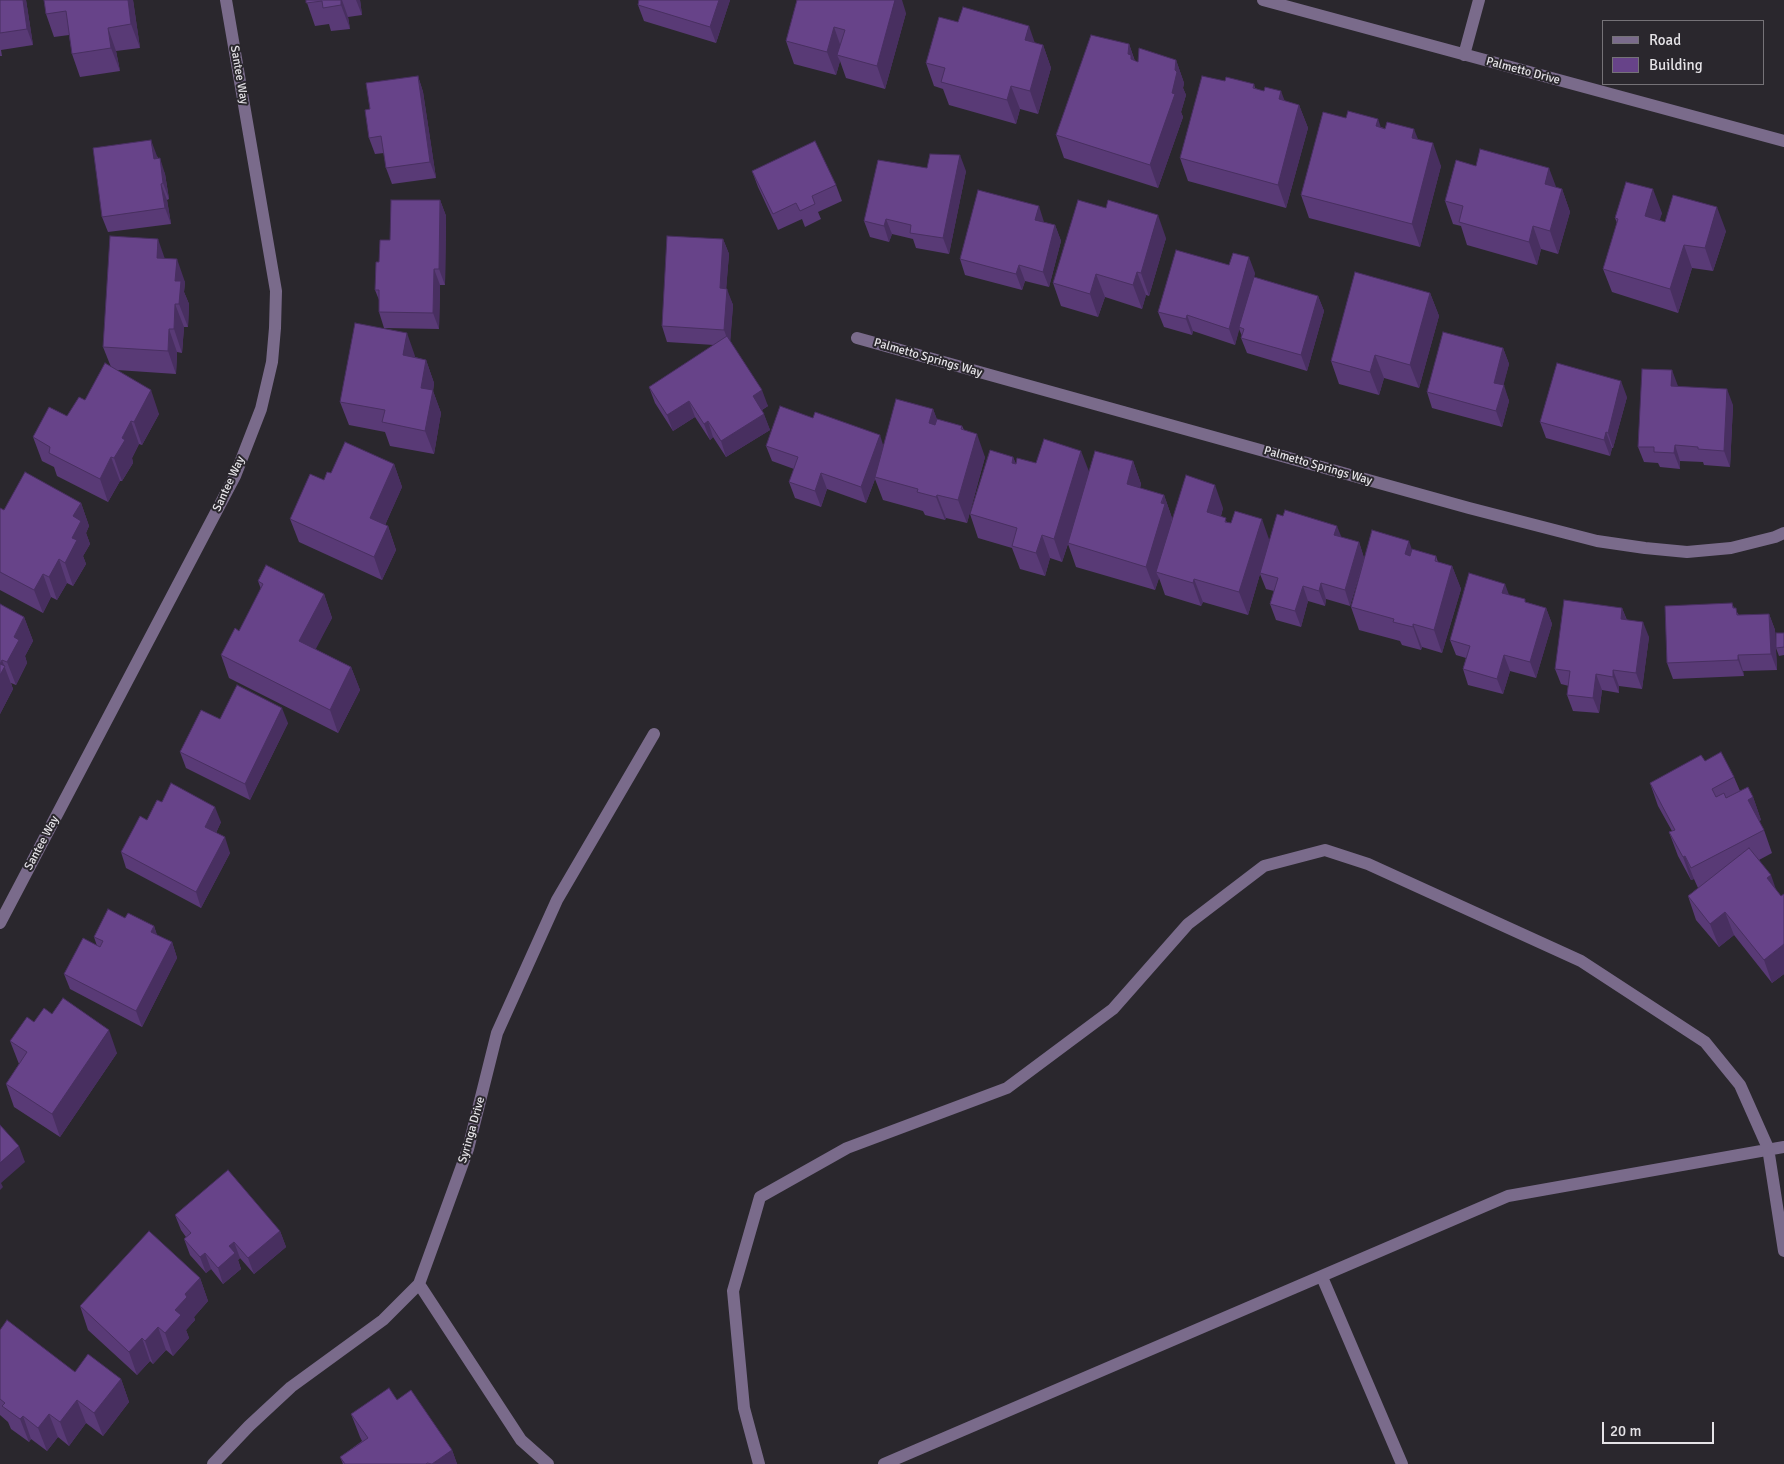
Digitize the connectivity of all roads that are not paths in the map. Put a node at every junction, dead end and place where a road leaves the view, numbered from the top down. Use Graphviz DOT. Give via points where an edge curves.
graph roads {
  1 [pos="226,0"];
  2 [pos="1263,0"];
  3 [pos="1479,0"];
  4 [pos="1464,55"];
  5 [pos="1784,141"];
  6 [pos="857,338"];
  7 [pos="1784,533"];
  8 [pos="654,734"];
  9 [pos="0,923"];
  10 [pos="1784,1147"];
  11 [pos="1768,1148"];
  12 [pos="1784,1252"];
  13 [pos="1322,1277"];
  14 [pos="419,1284"];
  15 [pos="212,1464"];
  16 [pos="548,1464"];
  17 [pos="759,1464"];
  18 [pos="884,1464"];
  19 [pos="1402,1464"];
  1 -- 9 [label="street, Santee Way" via="276,291 272,362 261,409 235,476"];
  2 -- 4 [label="street, Palmetto Drive"];
  3 -- 4 [label="street"];
  4 -- 5 [label="street, Palmetto Drive"];
  6 -- 7 [label="street, Palmetto Springs Way" via="1459,506 1597,541 1687,552 1731,548"];
  8 -- 14 [label="street, Syringa Drive" via="557,900 497,1033 468,1149"];
  10 -- 11 [label="street"];
  11 -- 12 [label="street"];
  11 -- 13 [label="street" via="1508,1196"];
  11 -- 17 [label="street" via="1740,1085 1706,1042 1581,961 1368,864 1325,850 1264,866 1188,924 1113,1009 1007,1088 846,1148 760,1197 733,1291 744,1408"];
  13 -- 18 [label="street"];
  13 -- 19 [label="street"];
  14 -- 15 [label="street, Syringa Drive" via="384,1320 291,1387"];
  14 -- 16 [label="street" via="521,1440"];
}
